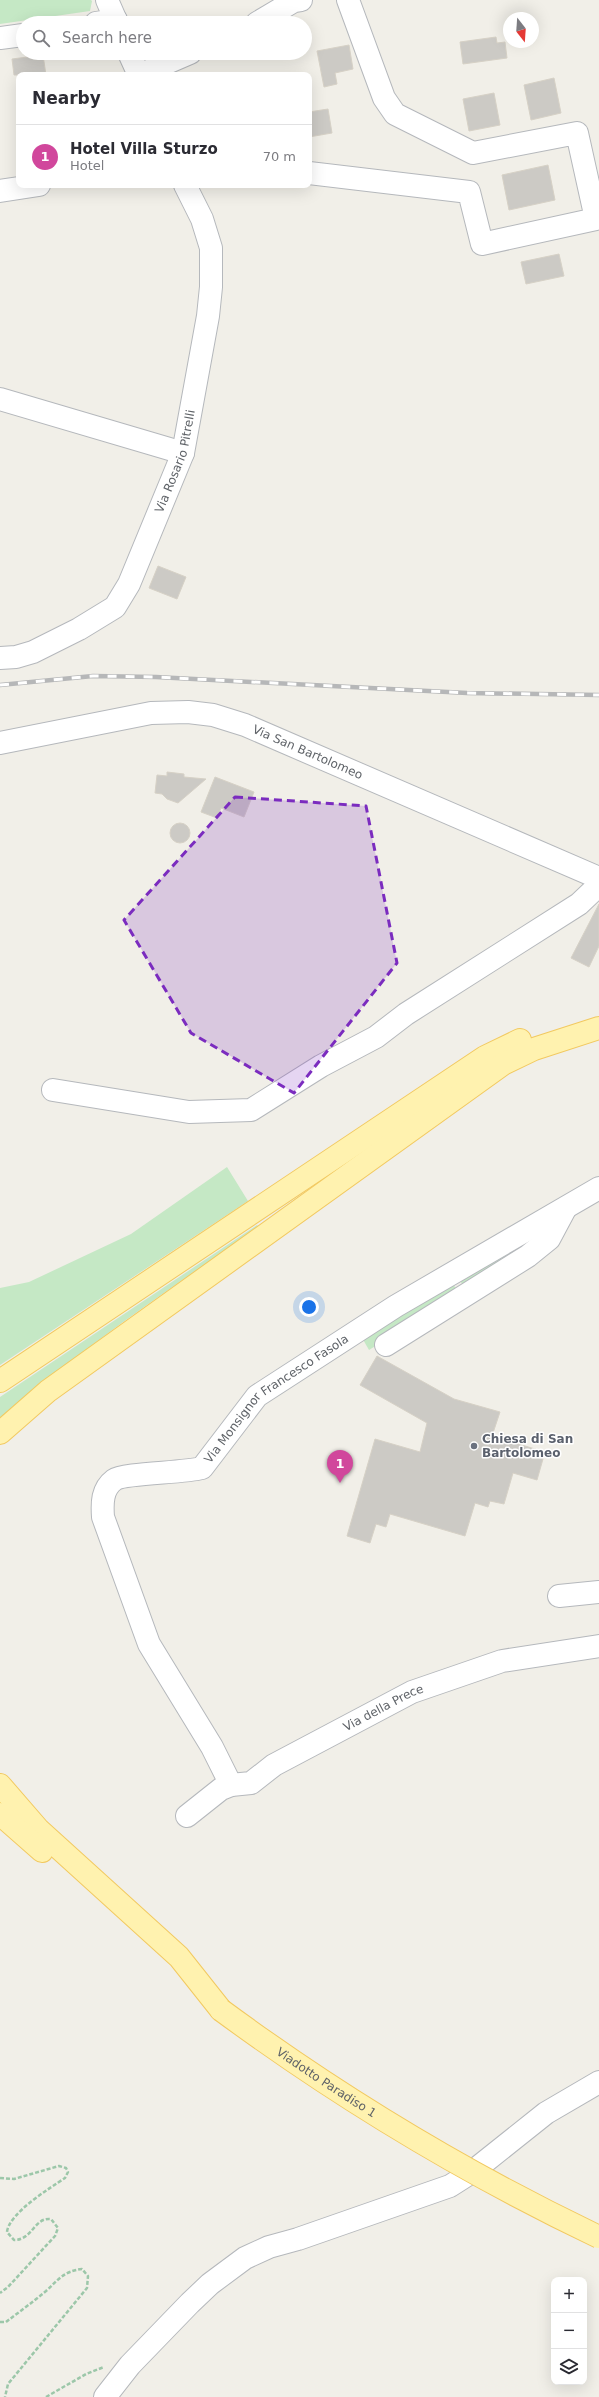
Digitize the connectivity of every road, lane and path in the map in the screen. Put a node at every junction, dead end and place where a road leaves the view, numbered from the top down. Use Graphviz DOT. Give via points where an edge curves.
graph roads {
  1 [pos="107,0"];
  2 [pos="296,0"];
  3 [pos="348,0"];
  4 [pos="108,16"];
  5 [pos="269,16"];
  6 [pos="16,35"];
  7 [pos="0,38"];
  8 [pos="133,60"];
  9 [pos="174,60"];
  10 [pos="138,72"];
  11 [pos="146,72"];
  12 [pos="312,173"];
  13 [pos="20,188"];
  14 [pos="186,188"];
  15 [pos="0,191"];
  16 [pos="0,398"];
  17 [pos="183,453"];
  18 [pos="0,658"];
  19 [pos="0,743"];
  20 [pos="599,878"];
  21 [pos="599,885"];
  22 [pos="599,1019"];
  23 [pos="599,1028"];
  24 [pos="546,1030"];
  25 [pos="53,1090"];
  26 [pos="599,1188"];
  27 [pos="565,1209"];
  28 [pos="386,1345"];
  29 [pos="0,1381"];
  30 [pos="0,1433"];
  31 [pos="599,1592"];
  32 [pos="560,1596"];
  33 [pos="599,1646"];
  34 [pos="0,1785"];
  35 [pos="231,1785"];
  36 [pos="0,1814"];
  37 [pos="187,1816"];
  38 [pos="87,1883"];
  39 [pos="599,2082"];
  40 [pos="0,2178"];
  41 [pos="599,2237"];
  42 [pos="0,2293"];
  43 [pos="0,2322"];
  44 [pos="130,2365"];
  45 [pos="4,2397"];
  46 [pos="46,2397"];
  47 [pos="105,2397"];
  1 -- 4 [label="street"];
  2 -- 5 [label="street"];
  3 -- 12 [label="street" via="384,98 395,114 473,153 577,133 596,219 482,244 468,192"];
  6 -- 7 [label="street"];
  8 -- 10 [label="street"];
  9 -- 11 [label="street"];
  13 -- 15 [label="street"];
  14 -- 17 [label="street, Via Rosario Pitrelli" via="202,219 211,248 211,287"];
  16 -- 17 [label="street"];
  17 -- 18 [label="street, Via Rosario Pitrelli" via="129,584 115,607 80,629 33,652"];
  19 -- 20 [label="street, Via San Bartolomeo" via="151,713 188,712 213,715 245,725"];
  21 -- 25 [label="street" via="579,904 406,1014 376,1037 321,1066 251,1110 189,1112"];
  22 -- 24 [label="main road" via="569,1021"];
  23 -- 24 [label="main road"];
  23 -- 30 [label="main road" via="534,1049 503,1064 48,1391"];
  24 -- 29 [label="main road" via="485,1057"];
  26 -- 27 [label="street, Via Monsignor Francesco Fasola"];
  27 -- 28 [label="street" via="549,1239 528,1256"];
  27 -- 35 [label="street, Via Monsignor Francesco Fasola" via="396,1306 257,1396 202,1468 188,1472 117,1479 107,1488 103,1495 103,1517 149,1644 212,1747"];
  31 -- 32 [label="street"];
  33 -- 35 [label="street, Via della Prece" via="502,1661 412,1692 274,1765 251,1783"];
  34 -- 38 [label="main road"];
  35 -- 37 [label="street, Via della Prece" via="208,1797"];
  36 -- 38 [label="main road"];
  38 -- 41 [label="main road, Viadotto Paradiso 1, bridge" via="179,1957 221,2010 330,2088 546,2212"];
  39 -- 44 [label="street" via="546,2113 472,2172 450,2186 298,2240 269,2247 245,2258 210,2284"];
  40 -- 42 [label="path" via="14,2179 59,2166 66,2168 68,2172 65,2178 28,2205 10,2222 7,2232 14,2240 27,2237 45,2218 51,2219 58,2228 55,2236"];
  43 -- 45 [label="path" via="6,2322 59,2277 71,2270 82,2269 88,2276 87,2288 8,2384"];
  44 -- 46 [label="path" via="109,2365 86,2374"];
  44 -- 47 [label="street"];
}
